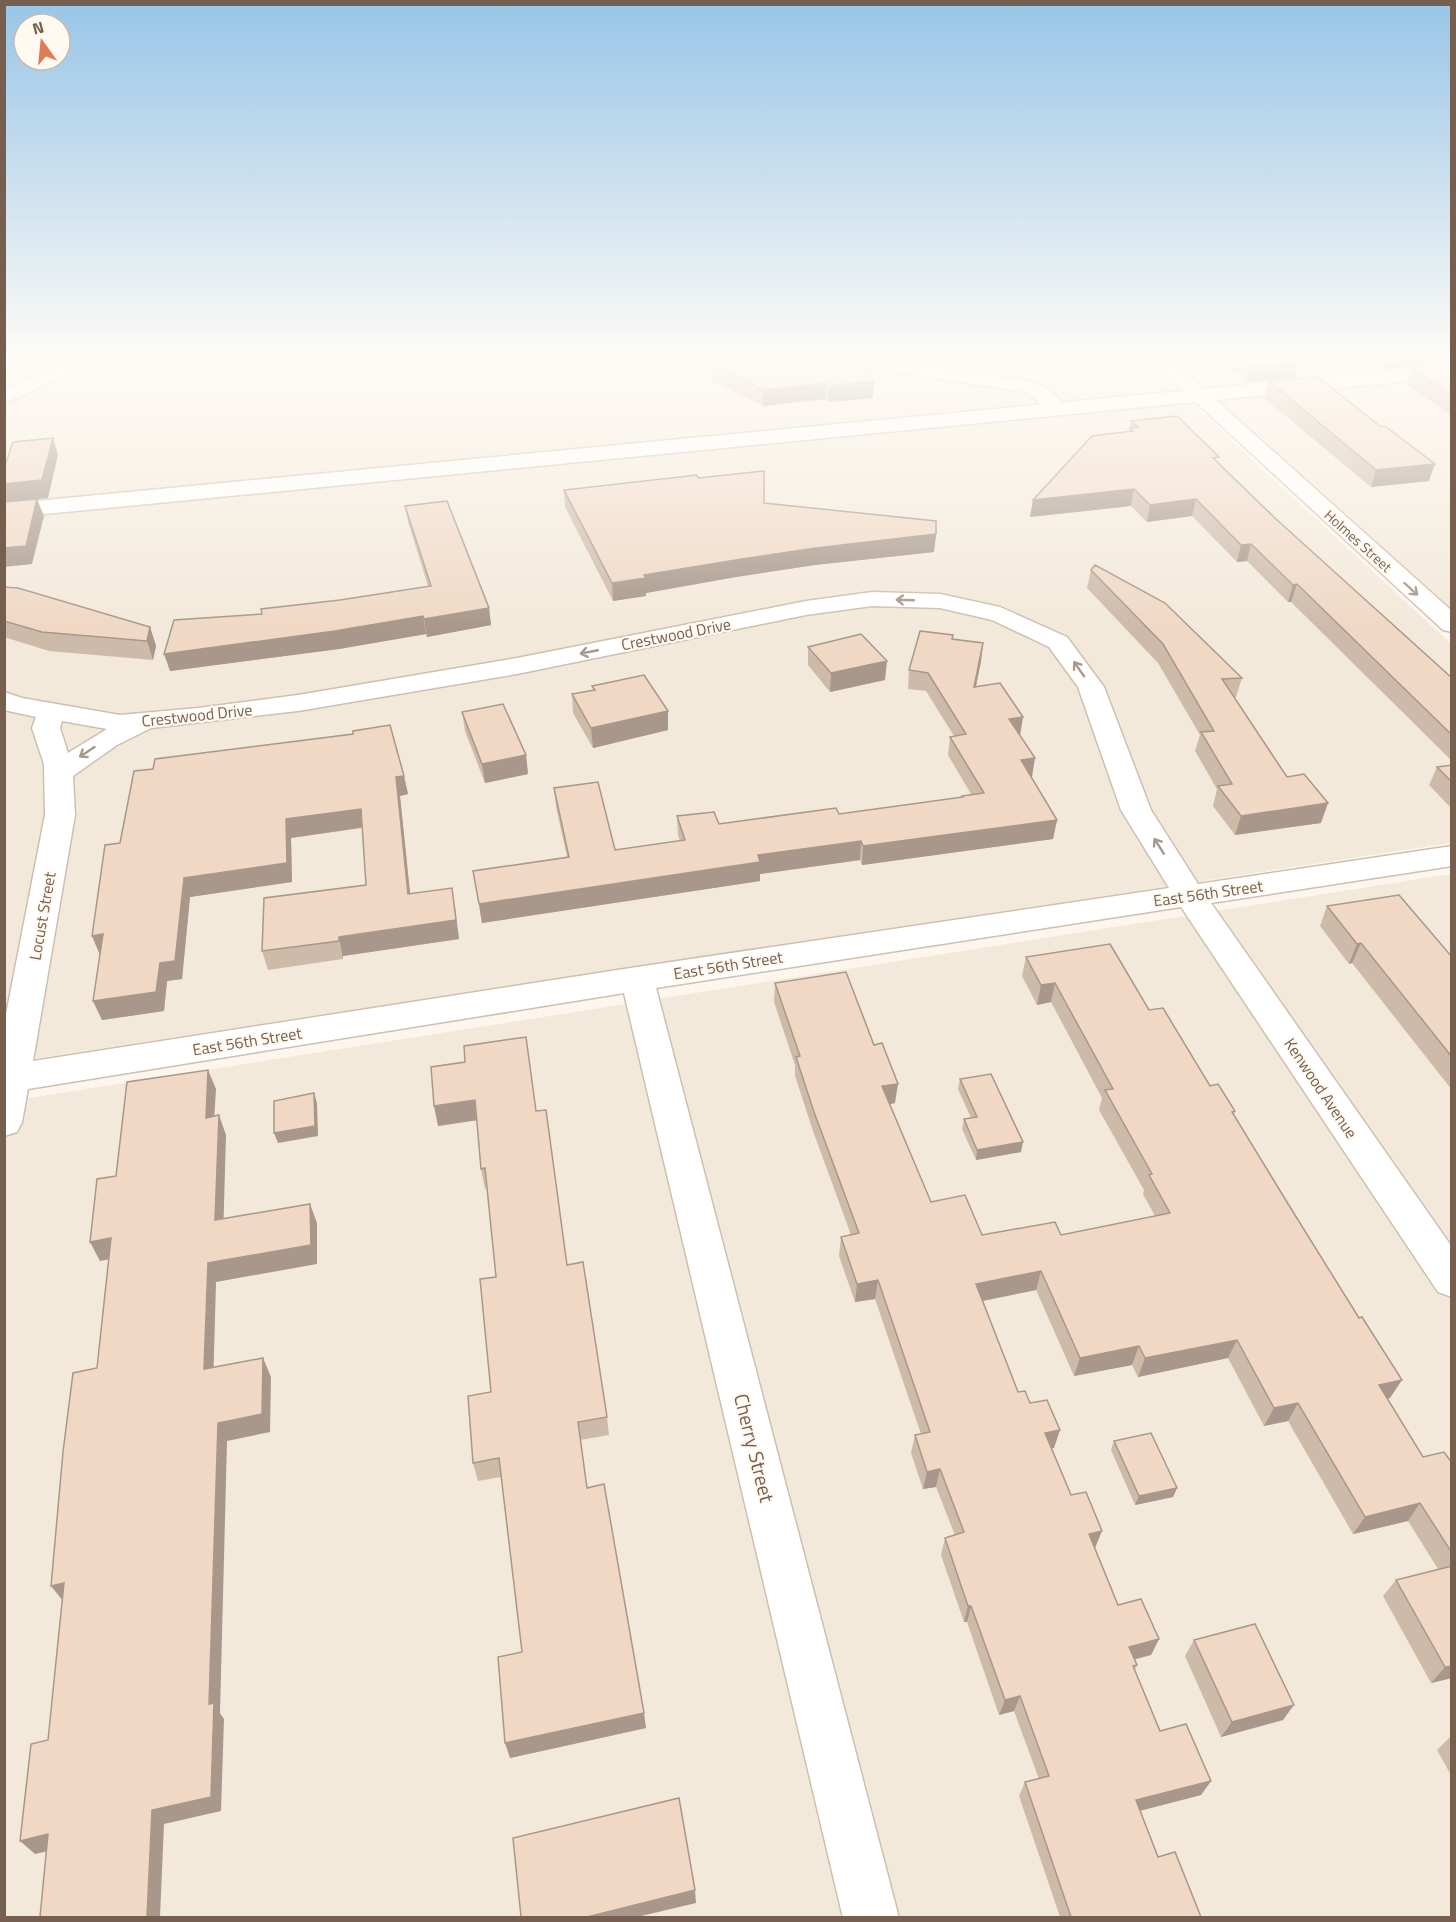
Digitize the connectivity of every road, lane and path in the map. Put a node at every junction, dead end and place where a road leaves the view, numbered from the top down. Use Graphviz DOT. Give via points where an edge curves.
graph roads {
  1 [pos="642,449"];
  2 [pos="1257,449"];
  3 [pos="4,511"];
  4 [pos="1452,625"];
  5 [pos="4,700"];
  6 [pos="51,711"];
  7 [pos="156,720"];
  8 [pos="59,773"];
  9 [pos="1452,856"];
  10 [pos="1190,896"];
  11 [pos="637,979"];
  12 [pos="8,1079"];
  13 [pos="4,1122"];
  14 [pos="1452,1281"];
  15 [pos="871,1917"];
  1 -- 3 [label="street"];
  2 -- 4 [label="street, Holmes Street, one-way"];
  5 -- 6 [label="street, Crestwood Drive"];
  6 -- 7 [label="street, Crestwood Drive" via="120,723"];
  6 -- 8 [label="street, Locust Street" via="46,728"];
  7 -- 8 [label="street, one-way" via="125,729"];
  10 -- 7 [label="street, Crestwood Drive, one-way" via="1136,810 1091,687 1066,650 1058,642 1000,614 940,601 872,599 806,608 517,666 298,703"];
  8 -- 12 [label="street, Locust Street" via="60,814"];
  9 -- 10 [label="street, East 56th Street"];
  10 -- 11 [label="street, East 56th Street"];
  10 -- 14 [label="street, Kenwood Avenue"];
  11 -- 12 [label="street, East 56th Street"];
  11 -- 15 [label="street, Cherry Street"];
  12 -- 13 [label="street, Locust Street"];
}
